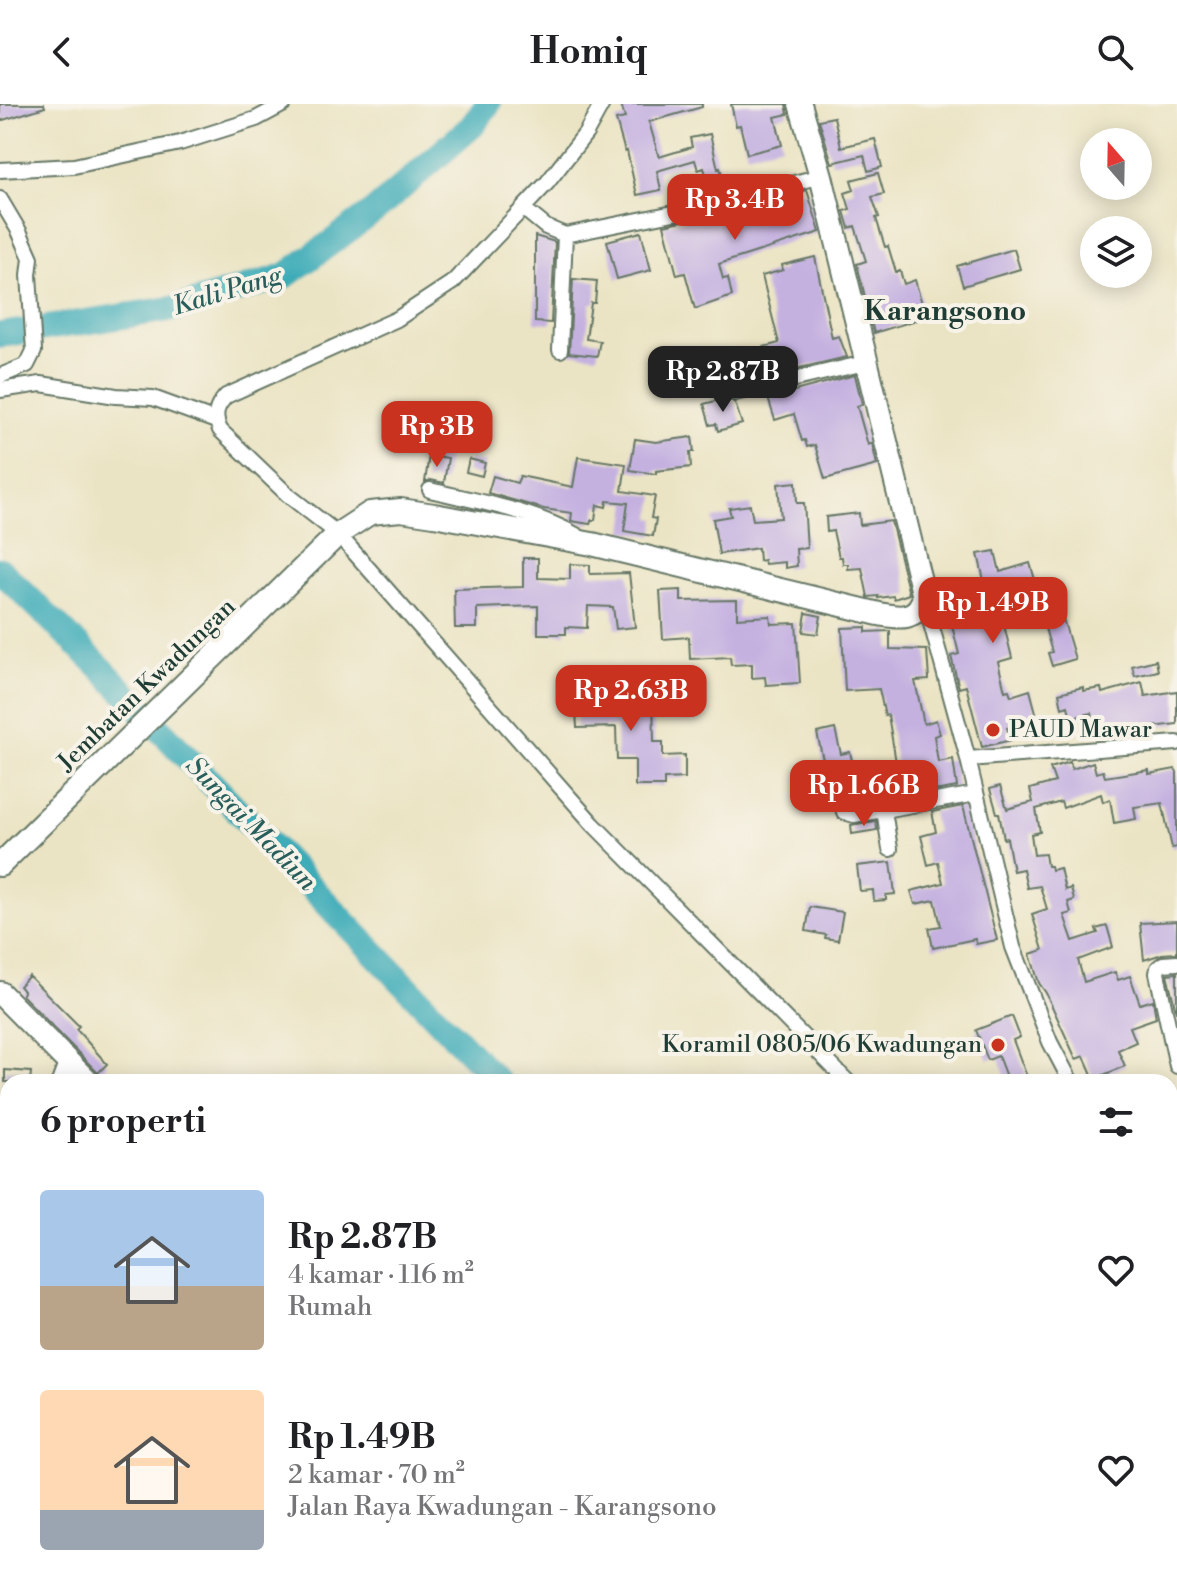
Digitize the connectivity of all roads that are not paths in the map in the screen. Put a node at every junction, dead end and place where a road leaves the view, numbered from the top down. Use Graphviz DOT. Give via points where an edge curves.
graph roads {
  1 [pos="284,104"];
  2 [pos="602,104"];
  3 [pos="800,104"];
  4 [pos="0,170"];
  5 [pos="821,176"];
  6 [pos="0,199"];
  7 [pos="524,209"];
  8 [pos="565,235"];
  9 [pos="560,350"];
  10 [pos="865,363"];
  11 [pos="0,376"];
  12 [pos="0,390"];
  13 [pos="735,393"];
  14 [pos="216,421"];
  15 [pos="430,490"];
  16 [pos="338,534"];
  17 [pos="592,544"];
  18 [pos="924,597"];
  19 [pos="902,618"];
  20 [pos="937,643"];
  21 [pos="1177,743"];
  22 [pos="968,759"];
  23 [pos="835,779"];
  24 [pos="976,794"];
  25 [pos="884,810"];
  26 [pos="890,849"];
  27 [pos="6,859"];
  28 [pos="1177,963"];
  29 [pos="0,993"];
  30 [pos="1177,1066"];
  31 [pos="63,1071"];
  32 [pos="840,1074"];
  33 [pos="1067,1074"];
  1 -- 4 [label="street" via="256,119 180,143 74,166"];
  2 -- 7 [label="street" via="586,133"];
  3 -- 5 [label="main road"];
  5 -- 8 [label="street"];
  5 -- 10 [label="main road"];
  6 -- 11 [label="street" via="31,258 34,351 27,365"];
  7 -- 8 [label="street"];
  7 -- 14 [label="street" via="453,282 397,319 226,396 218,405"];
  8 -- 9 [label="street"];
  10 -- 13 [label="street"];
  10 -- 18 [label="main road"];
  12 -- 14 [label="street" via="41,384 153,398"];
  14 -- 16 [label="street" via="288,495"];
  15 -- 17 [label="street" via="521,513"];
  16 -- 17 [label="main road, Jembatan Kwadungan" via="370,513 401,510"];
  16 -- 27 [label="main road, Jembatan Kwadungan"];
  16 -- 32 [label="street" via="593,824"];
  17 -- 19 [label="main road, Jembatan Kwadungan"];
  18 -- 19 [label="main road" via="915,614"];
  18 -- 20 [label="street"];
  19 -- 20 [label="street"];
  20 -- 22 [label="street"];
  21 -- 22 [label="street"];
  22 -- 24 [label="street"];
  23 -- 25 [label="street" via="844,812"];
  24 -- 25 [label="street"];
  24 -- 33 [label="street" via="1013,947"];
  25 -- 26 [label="street"];
  28 -- 30 [label="street" via="1163,964 1157,973"];
  29 -- 31 [label="main road"];
}
